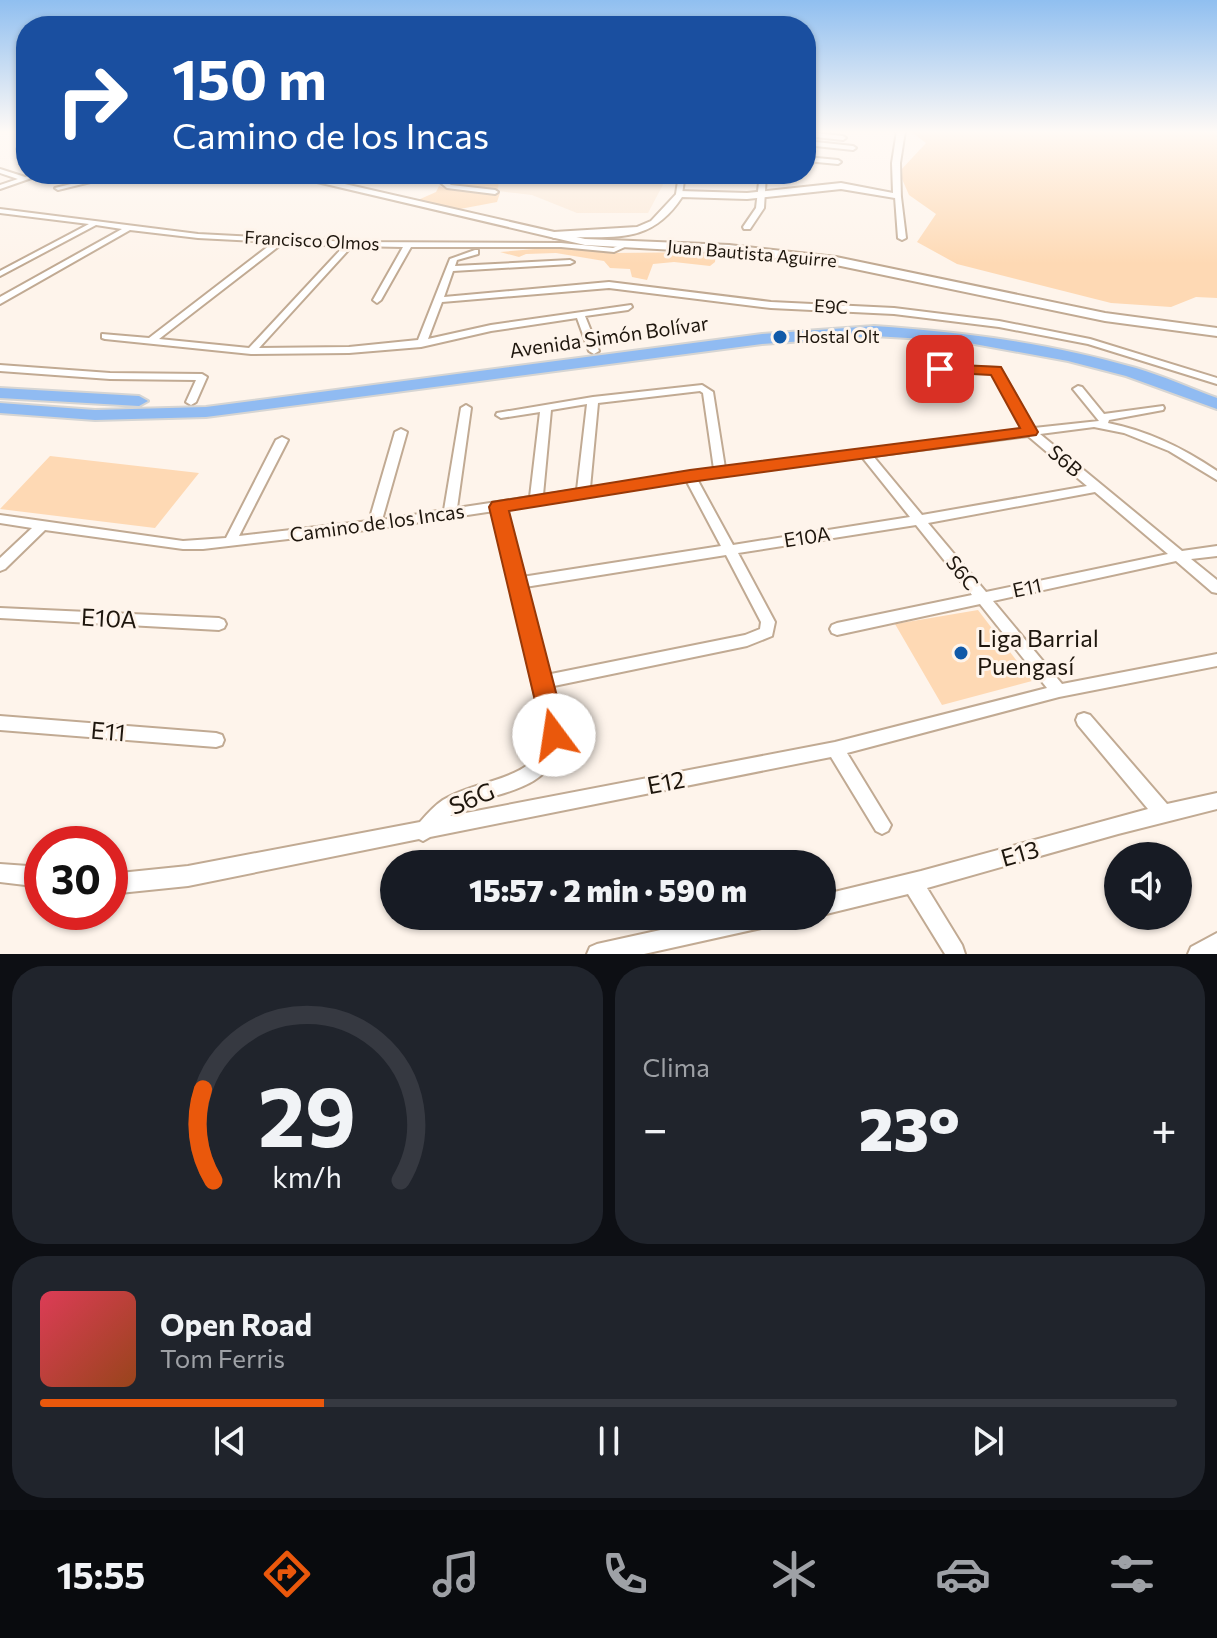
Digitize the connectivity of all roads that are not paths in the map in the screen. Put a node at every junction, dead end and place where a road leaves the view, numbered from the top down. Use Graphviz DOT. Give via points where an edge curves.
graph roads {
  1 [pos="897,176"];
  2 [pos="76,184"];
  3 [pos="332,184"];
  4 [pos="445,184"];
  5 [pos="681,184"];
  6 [pos="762,184"];
  7 [pos="58,188"];
  8 [pos="495,192"];
  9 [pos="679,194"];
  10 [pos="760,195"];
  11 [pos="898,197"];
  12 [pos="0,211"];
  13 [pos="93,225"];
  14 [pos="747,227"];
  15 [pos="127,229"];
  16 [pos="554,235"];
  17 [pos="902,238"];
  18 [pos="281,241"];
  19 [pos="350,244"];
  20 [pos="408,245"];
  21 [pos="625,245"];
  22 [pos="513,246"];
  23 [pos="570,262"];
  24 [pos="451,269"];
  25 [pos="0,274"];
  26 [pos="0,289"];
  27 [pos="19,290"];
  28 [pos="377,300"];
  29 [pos="439,300"];
  30 [pos="0,301"];
  31 [pos="628,307"];
  32 [pos="580,314"];
  33 [pos="1217,332"];
  34 [pos="105,336"];
  35 [pos="1034,336"];
  36 [pos="149,342"];
  37 [pos="421,344"];
  38 [pos="251,351"];
  39 [pos="594,351"];
  40 [pos="0,368"];
  41 [pos="914,369"];
  42 [pos="1217,381"];
  43 [pos="1078,389"];
  44 [pos="0,393"];
  45 [pos="1217,394"];
  46 [pos="593,400"];
  47 [pos="191,402"];
  48 [pos="1217,404"];
  49 [pos="546,407"];
  50 [pos="0,408"];
  51 [pos="466,408"];
  52 [pos="1159,408"];
  53 [pos="501,415"];
  54 [pos="1105,422"];
  55 [pos="401,432"];
  56 [pos="1030,432"];
  57 [pos="282,440"];
  58 [pos="866,455"];
  59 [pos="720,473"];
  60 [pos="690,476"];
  61 [pos="1217,476"];
  62 [pos="1097,488"];
  63 [pos="583,492"];
  64 [pos="536,500"];
  65 [pos="499,507"];
  66 [pos="450,513"];
  67 [pos="0,519"];
  68 [pos="919,520"];
  69 [pos="42,525"];
  70 [pos="374,525"];
  71 [pos="230,542"];
  72 [pos="729,549"];
  73 [pos="1217,551"];
  74 [pos="1180,556"];
  75 [pos="0,566"];
  76 [pos="517,583"];
  77 [pos="1217,588"];
  78 [pos="981,598"];
  79 [pos="0,613"];
  80 [pos="219,624"];
  81 [pos="837,629"];
  82 [pos="1217,660"];
  83 [pos="541,682"];
  84 [pos="1059,691"];
  85 [pos="1084,720"];
  86 [pos="0,723"];
  87 [pos="216,740"];
  88 [pos="835,749"];
  89 [pos="1217,801"];
  90 [pos="1163,813"];
  91 [pos="882,825"];
  92 [pos="423,832"];
  93 [pos="0,873"];
  94 [pos="24,875"];
  95 [pos="128,882"];
  96 [pos="914,885"];
  97 [pos="836,902"];
  98 [pos="706,930"];
  99 [pos="1217,943"];
  100 [pos="955,952"];
  101 [pos="597,954"];
  102 [pos="1198,954"];
  1 -- 11 [label="street"];
  2 -- 7 [label="street"];
  3 -- 16 [label="main road, Juan Bautista Aguirre"];
  4 -- 8 [label="street"];
  5 -- 9 [label="street"];
  6 -- 10 [label="street"];
  9 -- 10 [label="street"];
  9 -- 16 [label="street" via="669,213 649,228"];
  10 -- 11 [label="street" via="841,186"];
  10 -- 14 [label="street" via="760,208"];
  11 -- 17 [label="street"];
  12 -- 13 [label="street, Francisco Olmos"];
  13 -- 15 [label="street, Francisco Olmos"];
  13 -- 25 [label="street"];
  15 -- 18 [label="street, Francisco Olmos"];
  15 -- 27 [label="street"];
  16 -- 21 [label="main road, Juan Bautista Aguirre"];
  18 -- 19 [label="street, Francisco Olmos"];
  18 -- 36 [label="street"];
  19 -- 20 [label="street, Francisco Olmos"];
  19 -- 38 [label="street"];
  20 -- 22 [label="street, Francisco Olmos"];
  20 -- 28 [label="street"];
  21 -- 22 [label="street, Francisco Olmos" via="614,250"];
  21 -- 33 [label="main road, Juan Bautista Aguirre" via="836,261 1105,317"];
  22 -- 24 [label="street" via="459,255"];
  23 -- 24 [label="street"];
  24 -- 29 [label="street"];
  26 -- 27 [label="street"];
  27 -- 30 [label="street"];
  29 -- 35 [label="street, E9C" via="609,285 771,305 894,311"];
  29 -- 37 [label="street"];
  31 -- 32 [label="street"];
  32 -- 37 [label="street"];
  32 -- 39 [label="street"];
  34 -- 36 [label="street"];
  35 -- 39 [label="highway, Avenida Simón Bolívar" via="842,322"];
  35 -- 42 [label="street, E9C" via="1135,353"];
  35 -- 45 [label="highway, Avenida Simón Bolívar"];
  36 -- 38 [label="street"];
  37 -- 38 [label="street"];
  39 -- 47 [label="highway, Avenida Simón Bolívar"];
  40 -- 47 [label="street" via="202,377"];
  41 -- 56 [label="street, S6B" via="994,369"];
  43 -- 54 [label="street"];
  44 -- 47 [label="highway, Avenida Simón Bolívar"];
  46 -- 49 [label="street"];
  46 -- 59 [label="street" via="705,390"];
  46 -- 63 [label="street"];
  48 -- 50 [label="highway, Avenida Simón Bolívar" via="1132,372 1068,356 958,336 874,331 762,339 206,412 95,415"];
  49 -- 53 [label="street"];
  49 -- 64 [label="street"];
  51 -- 66 [label="street"];
  52 -- 54 [label="street"];
  54 -- 56 [label="street, Camino de los Incas"];
  54 -- 61 [label="street, Camino de los Incas" via="1163,442"];
  55 -- 70 [label="street"];
  56 -- 58 [label="street, Camino de los Incas"];
  56 -- 62 [label="street, S6B"];
  57 -- 71 [label="street"];
  58 -- 59 [label="street, Camino de los Incas"];
  58 -- 68 [label="street, S6C"];
  59 -- 60 [label="street, Camino de los Incas"];
  60 -- 63 [label="street, Camino de los Incas"];
  60 -- 72 [label="street"];
  62 -- 68 [label="street, E10A"];
  62 -- 74 [label="street, S6B"];
  63 -- 64 [label="street, Camino de los Incas"];
  64 -- 65 [label="street, Camino de los Incas"];
  65 -- 66 [label="street, Camino de los Incas"];
  65 -- 76 [label="street, S6G"];
  66 -- 70 [label="street, Camino de los Incas"];
  67 -- 69 [label="street, Camino de los Incas"];
  68 -- 72 [label="street, E10A"];
  68 -- 78 [label="street, S6C"];
  69 -- 71 [label="street, Camino de los Incas" via="183,545"];
  69 -- 75 [label="street"];
  70 -- 71 [label="street, Camino de los Incas"];
  72 -- 76 [label="street, E10A"];
  72 -- 83 [label="street" via="768,622 763,635"];
  73 -- 74 [label="street, E11"];
  74 -- 77 [label="street, S6B"];
  74 -- 78 [label="street, E11"];
  76 -- 83 [label="street, S6G"];
  78 -- 81 [label="street, E11"];
  78 -- 84 [label="street, S6C"];
  79 -- 80 [label="street, E10A"];
  82 -- 84 [label="street, E12"];
  83 -- 92 [label="street, S6G" via="554,735 549,760 530,776 447,807"];
  84 -- 88 [label="street, E12"];
  85 -- 90 [label="street"];
  86 -- 87 [label="street, E11"];
  88 -- 91 [label="street"];
  88 -- 92 [label="street, E12"];
  89 -- 90 [label="street, E13"];
  90 -- 96 [label="street, E13"];
  92 -- 95 [label="street, E12"];
  93 -- 94 [label="street"];
  96 -- 97 [label="street, E13"];
  96 -- 100 [label="street"];
  98 -- 101 [label="street"];
  99 -- 102 [label="street"];
}
